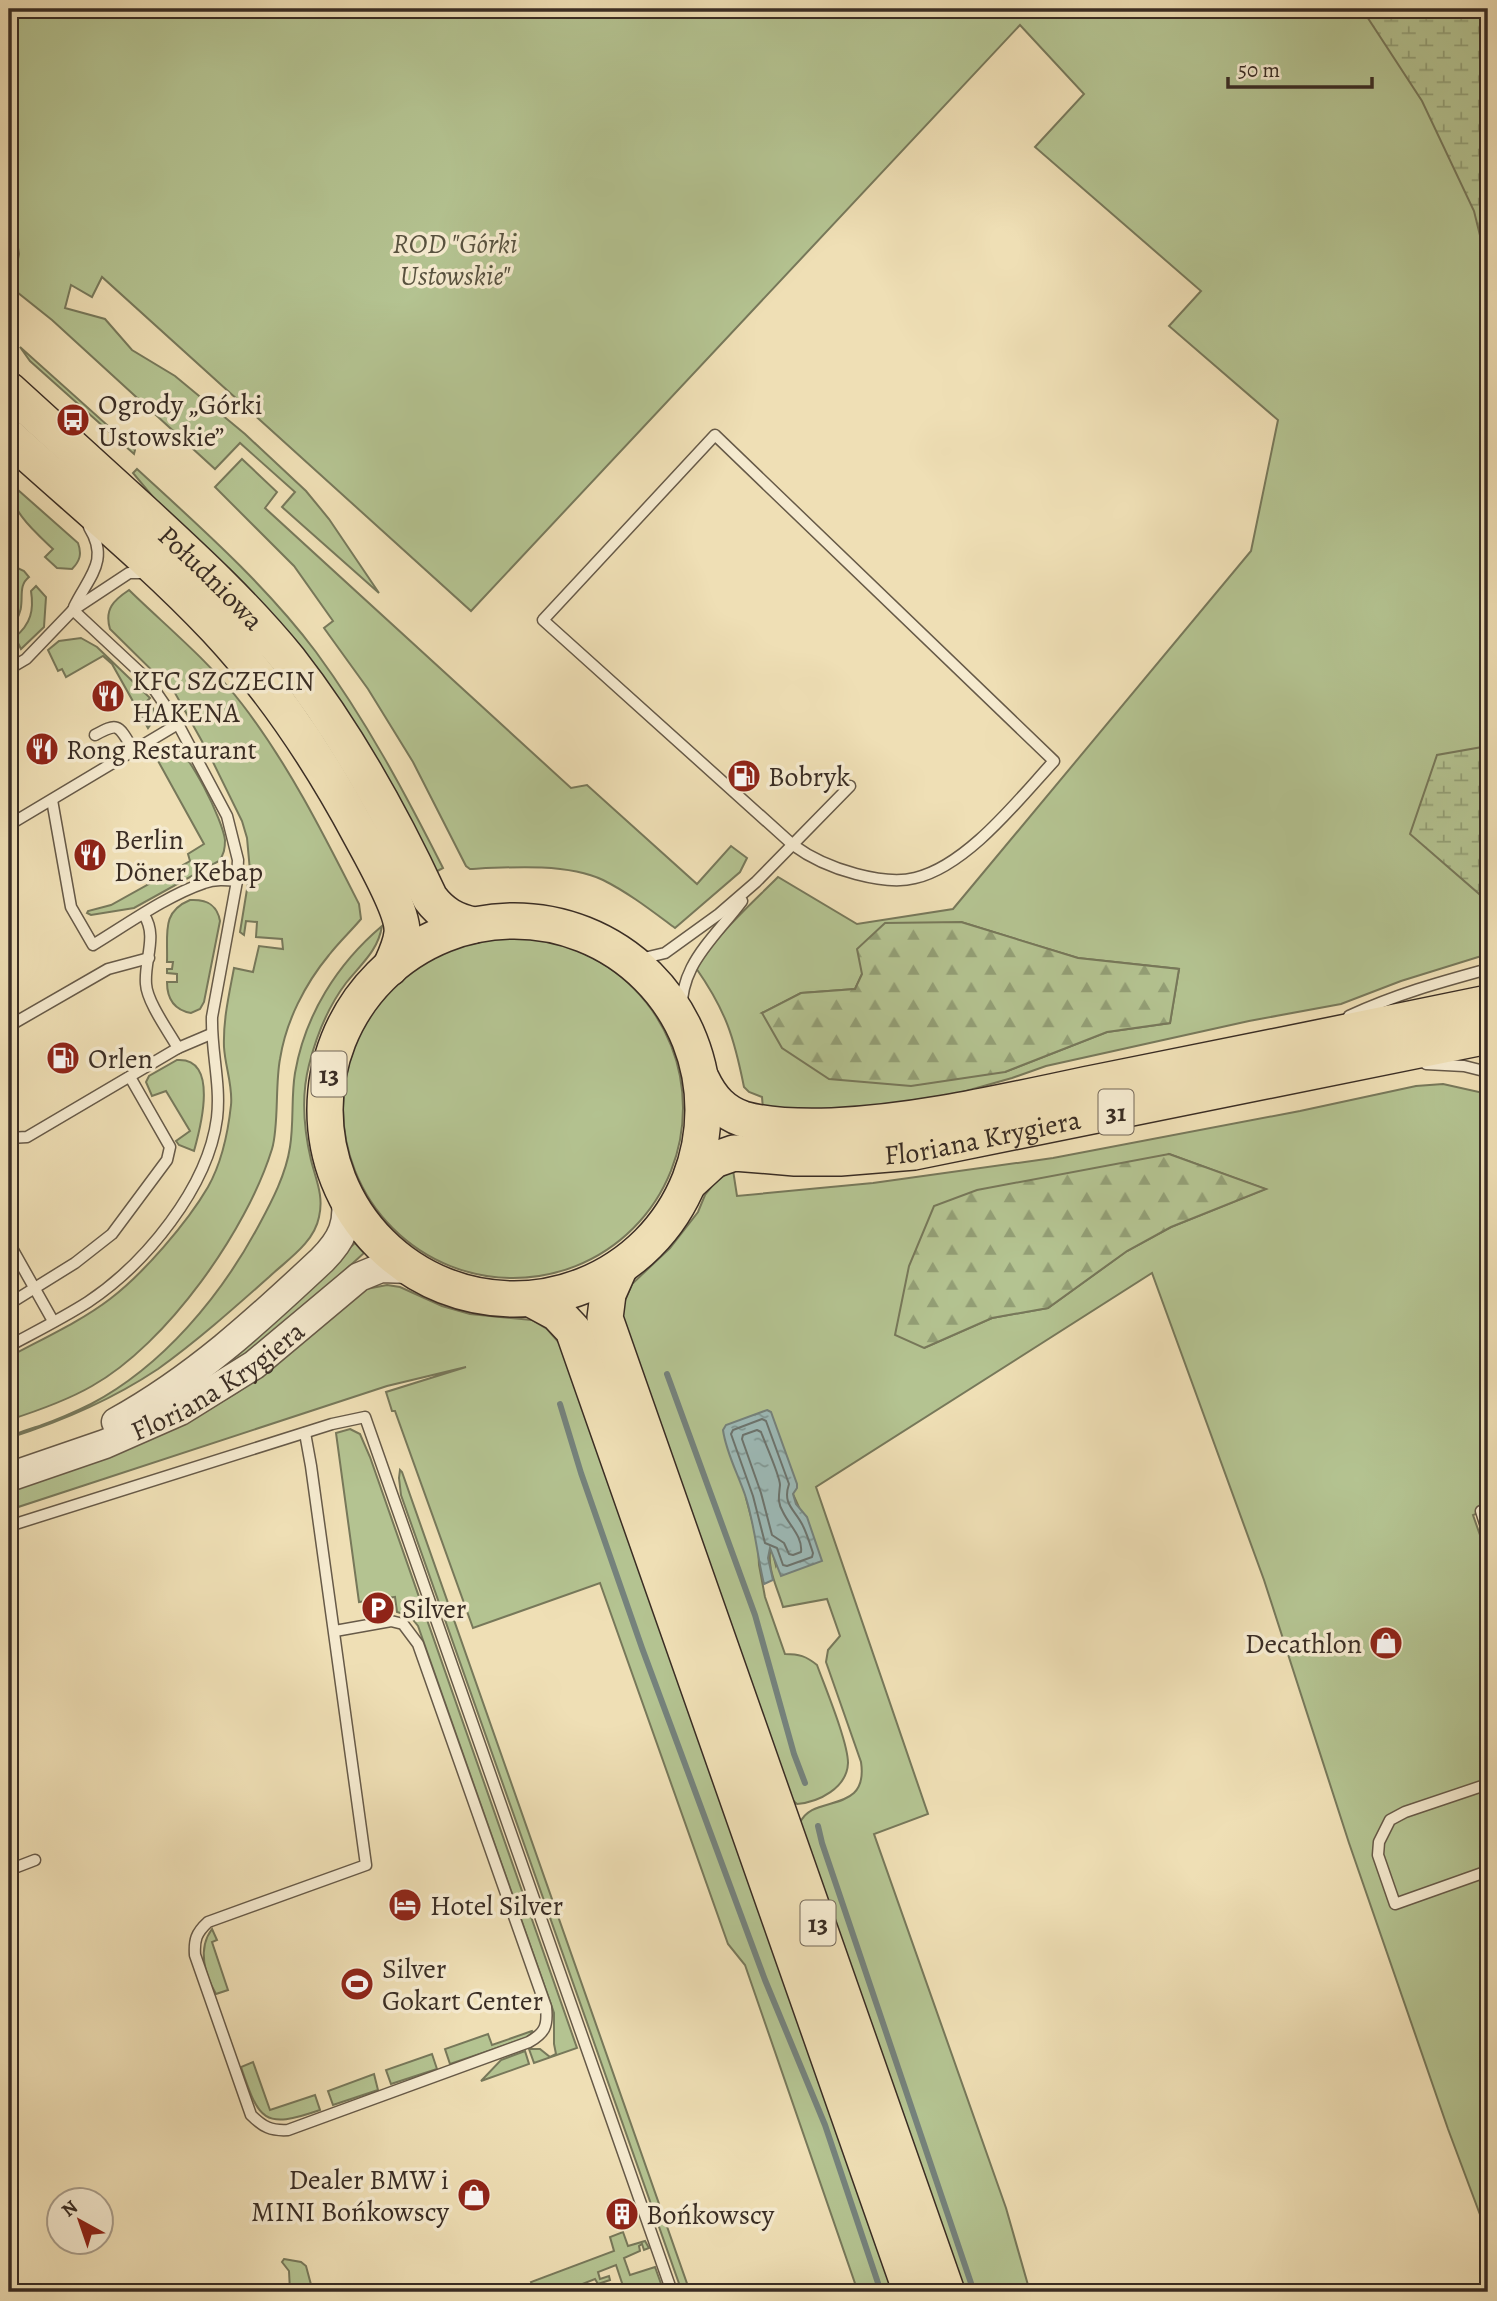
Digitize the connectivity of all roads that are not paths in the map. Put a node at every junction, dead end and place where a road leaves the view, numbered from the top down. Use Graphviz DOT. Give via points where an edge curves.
graph roads {
  1 [pos="9,390"];
  2 [pos="9,437"];
  3 [pos="62,485"];
  4 [pos="172,585"];
  5 [pos="73,610"];
  6 [pos="9,669"];
  7 [pos="178,724"];
  8 [pos="95,735"];
  9 [pos="131,746"];
  10 [pos="850,786"];
  11 [pos="52,800"];
  12 [pos="9,825"];
  13 [pos="793,845"];
  14 [pos="237,881"];
  15 [pos="756,882"];
  16 [pos="144,915"];
  17 [pos="474,925"];
  18 [pos="625,956"];
  19 [pos="149,958"];
  20 [pos="390,968"];
  21 [pos="1488,969"];
  22 [pos="1488,1003"];
  23 [pos="1343,1019"];
  24 [pos="682,1022"];
  25 [pos="1331,1024"];
  26 [pos="9,1026"];
  27 [pos="212,1034"];
  28 [pos="1488,1036"];
  29 [pos="1292,1043"];
  30 [pos="178,1048"];
  31 [pos="1343,1066"];
  32 [pos="1488,1072"];
  33 [pos="130,1077"];
  34 [pos="702,1080"];
  35 [pos="9,1138"];
  36 [pos="690,1182"];
  37 [pos="345,1195"];
  38 [pos="9,1243"];
  39 [pos="620,1267"];
  40 [pos="411,1269"];
  41 [pos="35,1289"];
  42 [pos="531,1299"];
  43 [pos="9,1304"];
  44 [pos="53,1321"];
  45 [pos="9,1346"];
  46 [pos="304,1433"];
  47 [pos="9,1466"];
  48 [pos="9,1477"];
  49 [pos="1481,1511"];
  50 [pos="9,1527"];
  51 [pos="1488,1533"];
  52 [pos="335,1631"];
  53 [pos="1488,1784"];
  54 [pos="35,1860"];
  55 [pos="9,1870"];
  56 [pos="1488,1871"];
  57 [pos="672,2292"];
  58 [pos="911,2292"];
  59 [pos="947,2292"];
  1 -- 17 [label="main road, Południowa / 13" via="185,550 269,636 349,745 438,908 450,918"];
  2 -- 3 [label="main road, Południowa / 13"];
  3 -- 4 [label="main road, Południowa / 13"];
  3 -- 5 [label="lane" via="99,546 100,556"];
  4 -- 5 [label="lane" via="153,574 129,573"];
  4 -- 20 [label="main road, Południowa / 13" via="260,680 338,793 399,913 402,933"];
  5 -- 6 [label="lane" via="26,659"];
  5 -- 7 [label="lane" via="147,679"];
  7 -- 11 [label="lane"];
  7 -- 14 [label="lane" via="227,816 238,860"];
  8 -- 9 [label="lane" via="115,726"];
  10 -- 13 [label="lane"];
  11 -- 12 [label="lane"];
  11 -- 16 [label="lane" via="71,907 93,945"];
  13 -- 13 [label="lane" via="542,620 715,435 1054,761 983,838 951,862 916,878 880,880 859,875 811,858"];
  13 -- 15 [label="lane"];
  14 -- 16 [label="lane" via="205,883"];
  14 -- 27 [label="lane"];
  15 -- 18 [label="lane" via="665,953"];
  15 -- 24 [label="lane" via="693,962 682,993"];
  16 -- 19 [label="lane" via="151,925"];
  17 -- 18 [label="main road, 13" via="521,921 553,925 598,940"];
  17 -- 20 [label="main road" via="429,941"];
  18 -- 24 [label="main road, 13" via="660,988"];
  19 -- 26 [label="lane" via="108,969"];
  19 -- 30 [label="lane" via="146,985"];
  20 -- 37 [label="main road, 13" via="350,1017 328,1076 327,1140"];
  21 -- 23 [label="lane" via="1388,998"];
  22 -- 29 [label="main road, Floriana Krygiera / 31"];
  24 -- 34 [label="main road, 13"];
  25 -- 29 [label="lane, Floriana Krygiera"];
  27 -- 30 [label="lane"];
  27 -- 44 [label="lane" via="219,1092 217,1119 187,1197 144,1254 115,1281"];
  28 -- 31 [label="main road, Floriana Krygiera / 31"];
  29 -- 34 [label="main road, Floriana Krygiera / 31" via="872,1124 808,1126 745,1119 720,1107"];
  30 -- 33 [label="lane"];
  31 -- 32 [label="lane" via="1464,1066"];
  31 -- 36 [label="main road, Floriana Krygiera / 31" via="914,1152 840,1158 734,1153 714,1160"];
  33 -- 35 [label="lane" via="27,1137"];
  33 -- 41 [label="lane" via="168,1141 170,1153 111,1234"];
  34 -- 36 [label="main road, 13" via="702,1136"];
  36 -- 39 [label="main road, 13" via="666,1224"];
  37 -- 40 [label="main road, 13" via="374,1238"];
  37 -- 47 [label="street, Floriana Krygiera" via="347,1221 336,1245 224,1350 173,1388 102,1430"];
  38 -- 41 [label="lane"];
  39 -- 42 [label="main road, 13" via="578,1289"];
  39 -- 59 [label="main road, 13" via="608,1294 605,1318"];
  40 -- 42 [label="main road, 13" via="468,1294"];
  40 -- 48 [label="street, Floriana Krygiera" via="381,1268 359,1277 254,1366 180,1411 105,1444"];
  41 -- 43 [label="lane"];
  41 -- 44 [label="lane"];
  42 -- 58 [label="main road, 13" via="557,1313 573,1330"];
  44 -- 45 [label="lane"];
  46 -- 50 [label="lane"];
  46 -- 52 [label="lane"];
  46 -- 57 [label="lane" via="365,1417"];
  49 -- 51 [label="lane"];
  52 -- 52 [label="lane" via="366,1865 208,1922 194,1942 251,2115 273,2130 288,2130 529,2042 542,2035 548,2022 418,1644 402,1624 391,1621"];
  53 -- 56 [label="lane" via="1405,1812 1390,1821 1378,1842 1395,1905"];
  54 -- 55 [label="lane"];
}
